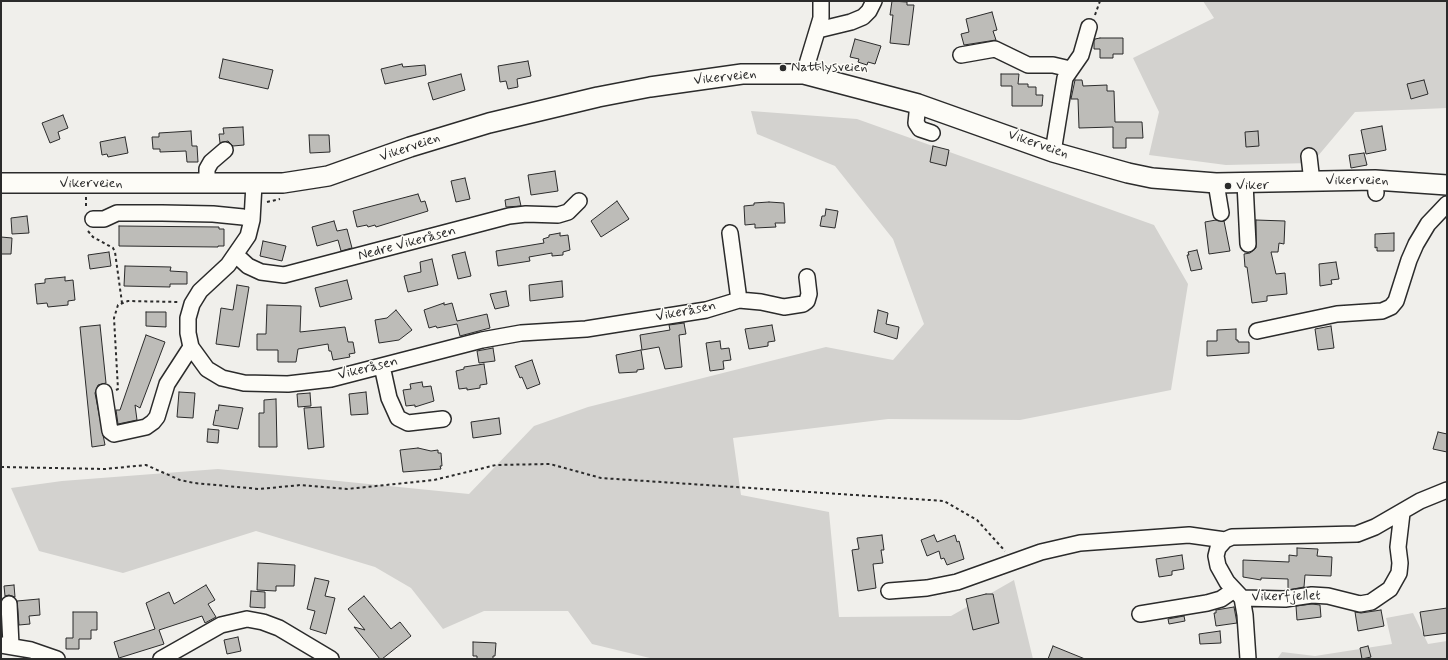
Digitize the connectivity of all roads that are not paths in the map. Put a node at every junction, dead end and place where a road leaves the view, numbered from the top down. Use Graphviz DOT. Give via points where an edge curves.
graph roads {
  1 [pos="821,1"];
  2 [pos="874,1"];
  3 [pos="1088,27"];
  4 [pos="818,30"];
  5 [pos="961,55"];
  6 [pos="1070,69"];
  7 [pos="804,74"];
  8 [pos="918,104"];
  9 [pos="932,134"];
  10 [pos="225,150"];
  11 [pos="1053,152"];
  12 [pos="1309,156"];
  13 [pos="1312,182"];
  14 [pos="1,183"];
  15 [pos="1216,183"];
  16 [pos="1245,183"];
  17 [pos="207,184"];
  18 [pos="254,184"];
  19 [pos="1447,185"];
  20 [pos="579,201"];
  21 [pos="1447,204"];
  22 [pos="1221,213"];
  23 [pos="89,218"];
  24 [pos="252,220"];
  25 [pos="730,234"];
  26 [pos="1248,244"];
  27 [pos="236,255"];
  28 [pos="807,277"];
  29 [pos="739,300"];
  30 [pos="1257,331"];
  31 [pos="191,347"];
  32 [pos="382,366"];
  33 [pos="104,392"];
  34 [pos="443,419"];
  35 [pos="1447,490"];
  36 [pos="1402,513"];
  37 [pos="1225,540"];
  38 [pos="889,591"];
  39 [pos="1238,594"];
  40 [pos="9,604"];
  41 [pos="1140,614"];
  42 [pos="6,645"];
  43 [pos="57,659"];
  44 [pos="161,659"];
  45 [pos="331,659"];
  46 [pos="1248,659"];
  1 -- 4 [label="street"];
  2 -- 4 [label="street" via="863,17"];
  3 -- 6 [label="street" via="1081,55"];
  4 -- 7 [label="street"];
  5 -- 6 [label="street" via="995,49 1028,65 1053,65"];
  6 -- 11 [label="street" via="1063,87"];
  7 -- 8 [label="main road, Vikerveien"];
  7 -- 18 [label="main road, Vikerveien" via="742,74 650,87 490,123 328,176 282,183"];
  8 -- 9 [label="street" via="916,123 920,129"];
  8 -- 11 [label="main road, Vikerveien"];
  10 -- 17 [label="street" via="207,169"];
  11 -- 15 [label="main road, Vikerveien" via="1152,178"];
  12 -- 13 [label="street"];
  13 -- 16 [label="main road, Vikerveien"];
  13 -- 19 [label="main road, Vikerveien" via="1376,186"];
  14 -- 17 [label="main road, Vikerveien"];
  15 -- 16 [label="main road, Vikerveien"];
  15 -- 22 [label="street"];
  16 -- 26 [label="street"];
  17 -- 18 [label="main road, Vikerveien"];
  18 -- 24 [label="street, Vikeråsen"];
  20 -- 27 [label="street, Nedre Vikeråsen" via="568,212 558,215 509,216 284,275 261,272 248,266"];
  21 -- 30 [label="street" via="1428,224 1416,244 1396,301 1391,307 1382,312 1337,314"];
  23 -- 24 [label="street" via="104,220 117,213 162,212 213,214"];
  24 -- 27 [label="street, Vikeråsen" via="248,236"];
  25 -- 29 [label="street"];
  27 -- 31 [label="street, Vikeråsen" via="200,291 192,304 188,318"];
  28 -- 29 [label="street" via="809,294 803,304 784,307"];
  29 -- 32 [label="street, Vikeråsen" via="706,310 586,329 521,333 482,340"];
  31 -- 32 [label="street, Vikeråsen" via="207,369 222,378 244,383 309,382"];
  31 -- 33 [label="street" via="167,384 157,417 146,427 114,434 110,431"];
  32 -- 34 [label="street" via="389,398 398,418 408,422"];
  35 -- 36 [label="street" via="1420,501"];
  36 -- 37 [label="street" via="1375,528 1357,534 1232,537"];
  36 -- 39 [label="street, Vikerfjellet" via="1398,547 1399,573 1390,589 1371,602 1360,604 1312,595 1285,600"];
  37 -- 38 [label="street" via="1189,535 1080,543 1041,552 957,582 927,588"];
  37 -- 39 [label="street" via="1218,548 1216,556 1223,575"];
  39 -- 41 [label="street, Vikerfjellet" via="1207,603"];
  39 -- 46 [label="street" via="1245,615"];
  40 -- 42 [label="street"];
  42 -- 43 [label="street"];
  44 -- 45 [label="street" via="221,625 247,619 279,628"];
}
